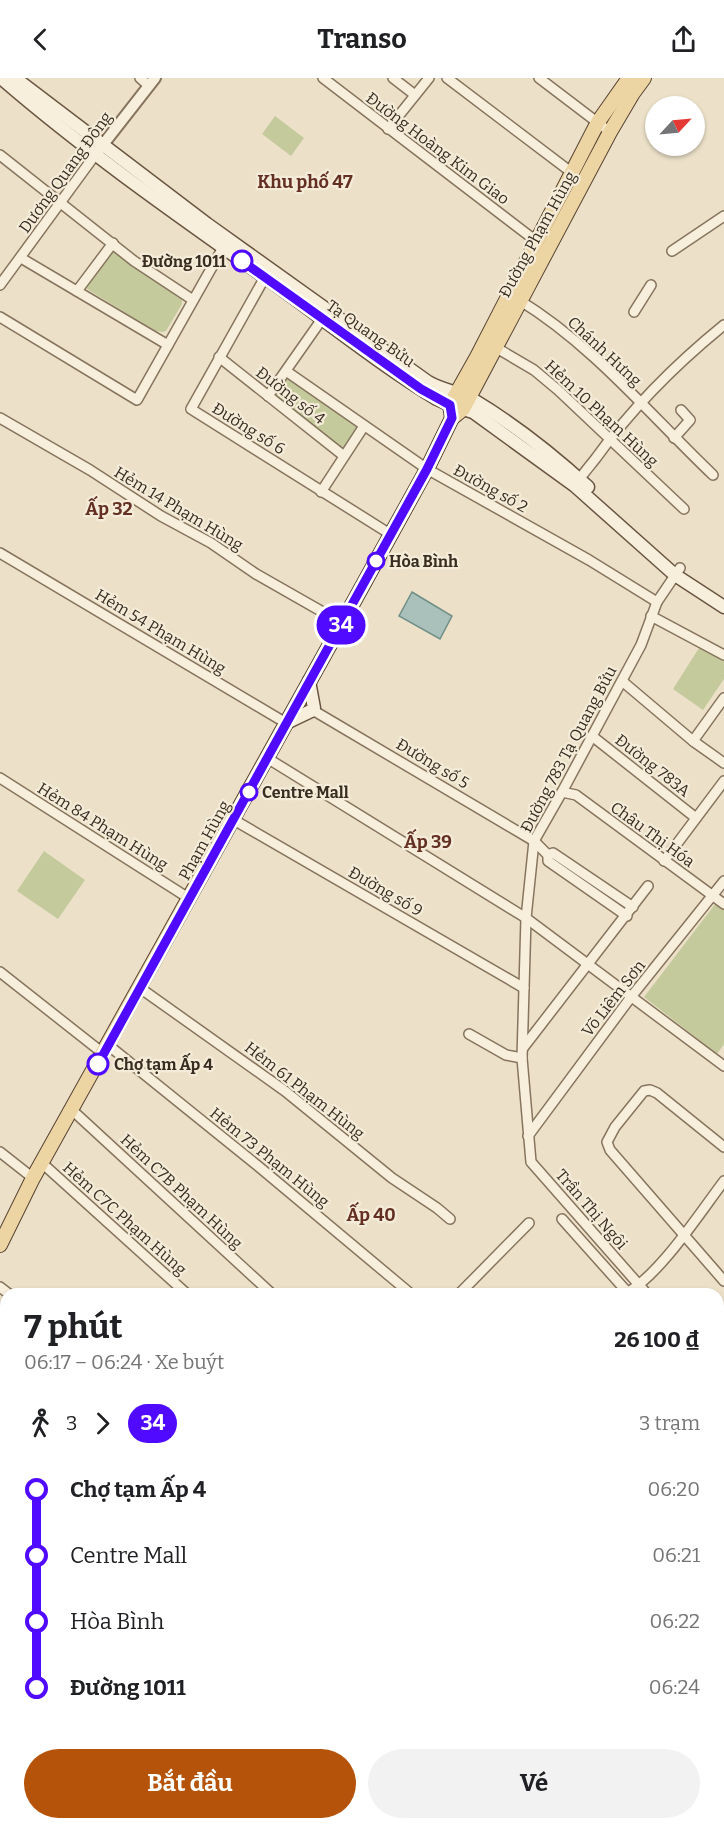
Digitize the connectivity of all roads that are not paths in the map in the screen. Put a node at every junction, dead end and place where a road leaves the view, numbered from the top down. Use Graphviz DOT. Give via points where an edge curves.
graph roads {
  1 [pos="1,78"];
  2 [pos="15,78"];
  3 [pos="140,78"];
  4 [pos="323,78"];
  5 [pos="393,78"];
  6 [pos="429,78"];
  7 [pos="447,78"];
  8 [pos="539,78"];
  9 [pos="629,78"];
  10 [pos="644,78"];
  11 [pos="152,82"];
  12 [pos="415,95"];
  13 [pos="598,122"];
  14 [pos="388,129"];
  15 [pos="610,132"];
  16 [pos="99,149"];
  17 [pos="0,156"];
  18 [pos="572,172"];
  19 [pos="61,202"];
  20 [pos="724,216"];
  21 [pos="536,241"];
  22 [pos="113,243"];
  23 [pos="226,243"];
  24 [pos="672,251"];
  25 [pos="21,258"];
  26 [pos="265,277"];
  27 [pos="0,285"];
  28 [pos="651,285"];
  29 [pos="77,291"];
  30 [pos="193,300"];
  31 [pos="519,300"];
  32 [pos="634,312"];
  33 [pos="324,315"];
  34 [pos="0,317"];
  35 [pos="724,325"];
  36 [pos="168,345"];
  37 [pos="495,347"];
  38 [pos="219,357"];
  39 [pos="286,371"];
  40 [pos="268,396"];
  41 [pos="640,404"];
  42 [pos="458,405"];
  43 [pos="681,410"];
  44 [pos="0,418"];
  45 [pos="364,426"];
  46 [pos="674,438"];
  47 [pos="609,440"];
  48 [pos="345,456"];
  49 [pos="427,469"];
  50 [pos="713,475"];
  51 [pos="577,483"];
  52 [pos="321,492"];
  53 [pos="684,509"];
  54 [pos="390,534"];
  55 [pos="0,553"];
  56 [pos="678,571"];
  57 [pos="724,598"];
  58 [pos="657,602"];
  59 [pos="724,607"];
  60 [pos="651,616"];
  61 [pos="342,623"];
  62 [pos="724,655"];
  63 [pos="309,681"];
  64 [pos="622,681"];
  65 [pos="724,698"];
  66 [pos="298,702"];
  67 [pos="314,710"];
  68 [pos="286,723"];
  69 [pos="592,736"];
  70 [pos="693,741"];
  71 [pos="267,758"];
  72 [pos="724,763"];
  73 [pos="0,778"];
  74 [pos="724,781"];
  75 [pos="562,792"];
  76 [pos="696,818"];
  77 [pos="234,820"];
  78 [pos="534,841"];
  79 [pos="548,855"];
  80 [pos="664,861"];
  81 [pos="724,881"];
  82 [pos="648,886"];
  83 [pos="713,896"];
  84 [pos="190,899"];
  85 [pos="724,904"];
  86 [pos="633,908"];
  87 [pos="627,916"];
  88 [pos="526,918"];
  89 [pos="588,965"];
  90 [pos="0,972"];
  91 [pos="140,988"];
  92 [pos="524,988"];
  93 [pos="631,997"];
  94 [pos="469,1034"];
  95 [pos="106,1049"];
  96 [pos="522,1053"];
  97 [pos="724,1066"];
  98 [pos="72,1110"];
  99 [pos="528,1136"];
  100 [pos="724,1147"];
  101 [pos="0,1152"];
  102 [pos="42,1163"];
  103 [pos="33,1179"];
  104 [pos="724,1181"];
  105 [pos="450,1219"];
  106 [pos="562,1219"];
  107 [pos="529,1223"];
  108 [pos="684,1235"];
  109 [pos="0,1245"];
  110 [pos="724,1280"];
  111 [pos="639,1286"];
  112 [pos="180,1288"];
  113 [pos="265,1288"];
  114 [pos="404,1288"];
  115 [pos="465,1288"];
  116 [pos="622,1288"];
  117 [pos="636,1288"];
  1 -- 16 [label="main road, Tạ Quang Bửu" via="40,112"];
  2 -- 16 [label="main road, Tạ Quang Bửu"];
  3 -- 11 [label="street"];
  4 -- 14 [label="street, Đường Hoàng Kim Giao"];
  5 -- 12 [label="street"];
  6 -- 12 [label="street"];
  7 -- 18 [label="street"];
  8 -- 13 [label="street"];
  9 -- 13 [label="main road, Đường Phạm Hùng"];
  10 -- 15 [label="main road, Đường Phạm Hùng"];
  11 -- 16 [label="street, Dương Quang Đông"];
  12 -- 14 [label="street"];
  13 -- 15 [label="street"];
  13 -- 18 [label="main road, Đường Phạm Hùng"];
  14 -- 21 [label="street, Đường Hoàng Kim Giao"];
  15 -- 31 [label="main road, Đường Phạm Hùng"];
  16 -- 19 [label="street, Dương Quang Đông"];
  16 -- 23 [label="main road, Tạ Quang Bửu"];
  17 -- 19 [label="street"];
  18 -- 21 [label="main road, Đường Phạm Hùng"];
  19 -- 22 [label="street"];
  19 -- 25 [label="street, Dương Quang Đông"];
  20 -- 24 [label="street"];
  21 -- 42 [label="main road, Đường Phạm Hùng"];
  22 -- 29 [label="street"];
  22 -- 30 [label="street"];
  23 -- 26 [label="main road, Tạ Quang Bửu"];
  23 -- 30 [label="street"];
  23 -- 33 [label="main road, Tạ Quang Bửu"];
  25 -- 27 [label="street, Dương Quang Đông"];
  25 -- 29 [label="street"];
  26 -- 33 [label="main road, Tạ Quang Bửu"];
  26 -- 38 [label="street, Đường số 6"];
  28 -- 32 [label="street"];
  29 -- 36 [label="street"];
  30 -- 36 [label="street"];
  31 -- 37 [label="main road, Đường Phạm Hùng"];
  31 -- 41 [label="street, Chánh Hưng" via="581,345"];
  33 -- 39 [label="street"];
  33 -- 42 [label="main road, Tạ Quang Bửu" via="429,394"];
  34 -- 36 [label="street" via="137,400"];
  35 -- 41 [label="street"];
  37 -- 42 [label="main road, Đường Phạm Hùng"];
  37 -- 47 [label="street, Hẻm 10 Phạm Hùng" via="534,370"];
  38 -- 40 [label="street, Đường số 4"];
  38 -- 52 [label="street, Đường số 6" via="191,409"];
  39 -- 40 [label="street"];
  39 -- 45 [label="street, Đường số 2"];
  40 -- 48 [label="street, Đường số 4"];
  41 -- 46 [label="street, Chánh Hưng"];
  41 -- 47 [label="street"];
  42 -- 49 [label="main road, Phạm Hùng"];
  42 -- 51 [label="main road, Tạ Quang Bửu" via="510,424"];
  43 -- 46 [label="street" via="690,420"];
  44 -- 61 [label="street, Hẻm 14 Phạm Hùng"];
  45 -- 48 [label="street"];
  45 -- 49 [label="street, Đường số 2"];
  46 -- 50 [label="street, Chánh Hưng"];
  47 -- 51 [label="street"];
  47 -- 53 [label="street, Hẻm 10 Phạm Hùng"];
  48 -- 52 [label="street"];
  49 -- 54 [label="main road, Phạm Hùng"];
  49 -- 58 [label="street, Đường số 2"];
  51 -- 56 [label="main road, Tạ Quang Bửu"];
  52 -- 54 [label="street, Đường số 6"];
  54 -- 61 [label="main road, Phạm Hùng"];
  55 -- 68 [label="street, Hẻm 54 Phạm Hùng"];
  56 -- 57 [label="main road, Tạ Quang Bửu"];
  56 -- 58 [label="street, Đường 783 Tạ Quang Bửu"];
  56 -- 59 [label="main road, Tạ Quang Bửu"];
  58 -- 60 [label="street, Đường 783 Tạ Quang Bửu"];
  60 -- 62 [label="street"];
  60 -- 64 [label="street, Đường 783 Tạ Quang Bửu"];
  61 -- 63 [label="main road, Phạm Hùng"];
  63 -- 66 [label="main road, Phạm Hùng"];
  63 -- 67 [label="main road"];
  64 -- 69 [label="street, Đường 783 Tạ Quang Bửu"];
  64 -- 70 [label="street"];
  65 -- 70 [label="street"];
  66 -- 67 [label="street, Đường số 5" via="312,704"];
  66 -- 68 [label="main road, Phạm Hùng"];
  67 -- 68 [label="main road"];
  67 -- 78 [label="street, Đường số 5"];
  68 -- 71 [label="main road, Phạm Hùng"];
  69 -- 75 [label="street, Đường 783 Tạ Quang Bửu"];
  69 -- 76 [label="street, Đường 783A"];
  70 -- 72 [label="street"];
  71 -- 77 [label="main road, Phạm Hùng"];
  71 -- 88 [label="street"];
  73 -- 84 [label="street, Hẻm 84 Phạm Hùng"];
  74 -- 76 [label="street"];
  75 -- 78 [label="street, Đường 783 Tạ Quang Bửu"];
  75 -- 80 [label="street, Châu Thị Hóa" via="576,795"];
  76 -- 80 [label="street"];
  77 -- 84 [label="main road, Phạm Hùng"];
  77 -- 92 [label="street, Đường số 9"];
  78 -- 79 [label="street, Đường số 5"];
  78 -- 88 [label="street, Đường 783 Tạ Quang Bửu"];
  79 -- 86 [label="street" via="553,853"];
  79 -- 87 [label="street, Đường số 5" via="548,861"];
  80 -- 83 [label="street, Châu Thị Hóa"];
  81 -- 83 [label="street, Võ Liêm Sơn"];
  82 -- 86 [label="street"];
  83 -- 85 [label="street, Châu Thị Hóa"];
  83 -- 93 [label="street, Võ Liêm Sơn"];
  84 -- 91 [label="main road, Phạm Hùng"];
  86 -- 87 [label="street"];
  87 -- 89 [label="street"];
  88 -- 89 [label="street"];
  88 -- 92 [label="street, Đường 783 Tạ Quang Bửu"];
  89 -- 93 [label="street"];
  89 -- 96 [label="street"];
  90 -- 95 [label="street, Hẻm 73 Phạm Hùng"];
  91 -- 95 [label="main road, Phạm Hùng"];
  91 -- 105 [label="street, Hẻm 61 Phạm Hùng" via="285,1091 392,1178"];
  92 -- 96 [label="street, Đường 783 Tạ Quang Bửu"];
  93 -- 97 [label="street"];
  93 -- 99 [label="street, Võ Liêm Sơn"];
  94 -- 96 [label="street" via="506,1055"];
  95 -- 98 [label="main road, Phạm Hùng"];
  95 -- 114 [label="street, Hẻm 73 Phạm Hùng" via="258,1166"];
  96 -- 99 [label="street, Đường 783 Tạ Quang Bửu"];
  98 -- 102 [label="main road, Phạm Hùng"];
  98 -- 113 [label="street, Hẻm C7B Phạm Hùng"];
  99 -- 111 [label="street, Trần Thị Ngôi" via="531,1161"];
  100 -- 108 [label="street" via="650,1090 644,1091 607,1142"];
  101 -- 103 [label="street"];
  102 -- 103 [label="main road, Phạm Hùng"];
  102 -- 112 [label="street, Hẻm C7C Phạm Hùng"];
  103 -- 109 [label="main road, Phạm Hùng"];
  104 -- 108 [label="street"];
  106 -- 116 [label="street, Trần Thị Ngôi"];
  107 -- 115 [label="street"];
  108 -- 110 [label="street"];
  108 -- 111 [label="street"];
  111 -- 117 [label="street"];
}
